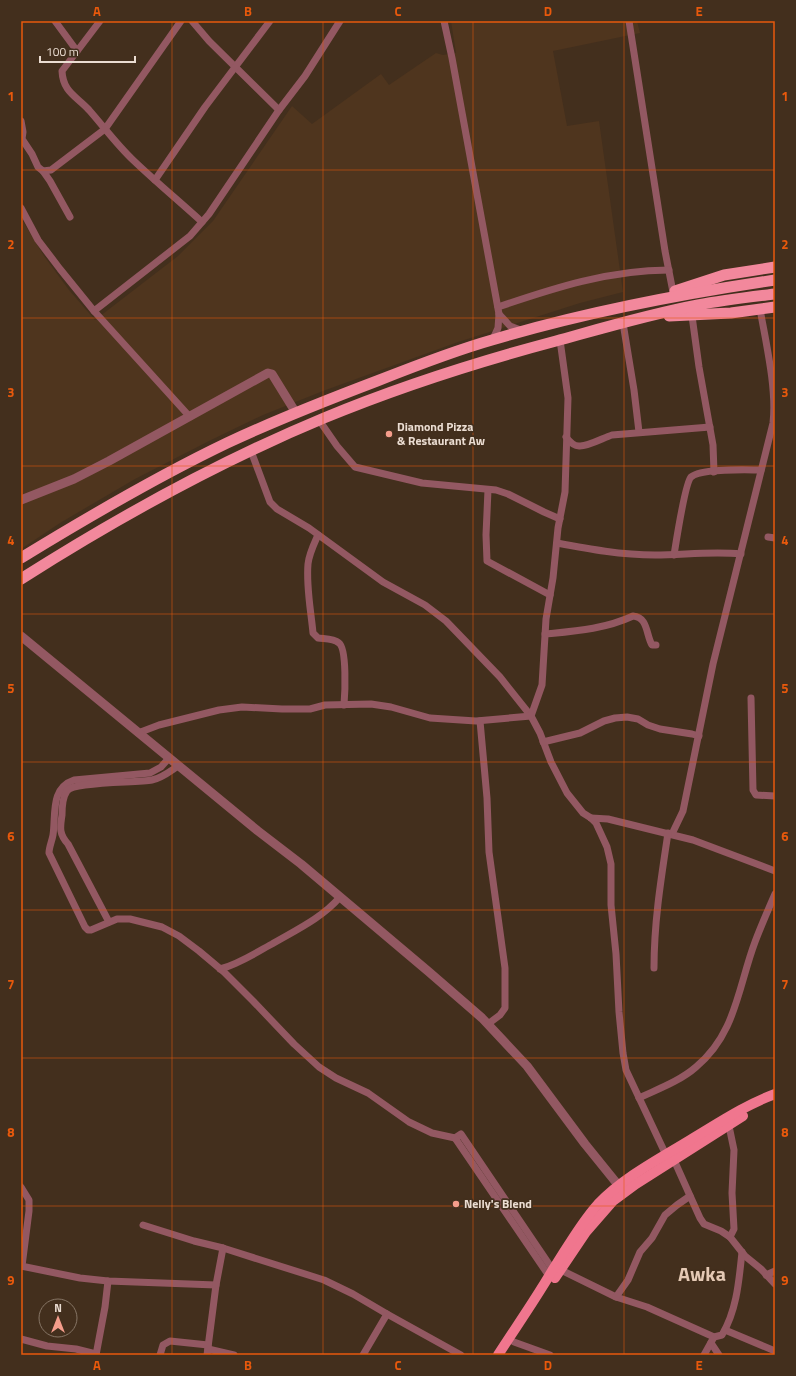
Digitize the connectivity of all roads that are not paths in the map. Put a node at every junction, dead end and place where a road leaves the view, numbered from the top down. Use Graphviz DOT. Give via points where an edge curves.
graph roads {
  1 [pos="55,21"];
  2 [pos="100,21"];
  3 [pos="181,21"];
  4 [pos="192,21"];
  5 [pos="270,21"];
  6 [pos="340,21"];
  7 [pos="444,21"];
  8 [pos="629,21"];
  9 [pos="77,51"];
  10 [pos="235,66"];
  11 [pos="279,110"];
  12 [pos="21,121"];
  13 [pos="104,129"];
  14 [pos="21,140"];
  15 [pos="43,171"];
  16 [pos="155,180"];
  17 [pos="21,208"];
  18 [pos="70,217"];
  19 [pos="202,222"];
  20 [pos="775,267"];
  21 [pos="669,270"];
  22 [pos="775,280"];
  23 [pos="673,292"];
  24 [pos="775,294"];
  25 [pos="644,302"];
  26 [pos="775,307"];
  27 [pos="760,309"];
  28 [pos="94,311"];
  29 [pos="499,311"];
  30 [pos="692,316"];
  31 [pos="646,317"];
  32 [pos="623,323"];
  33 [pos="523,332"];
  34 [pos="493,339"];
  35 [pos="560,340"];
  36 [pos="296,413"];
  37 [pos="190,417"];
  38 [pos="319,420"];
  39 [pos="710,427"];
  40 [pos="639,432"];
  41 [pos="566,437"];
  42 [pos="251,451"];
  43 [pos="761,470"];
  44 [pos="714,472"];
  45 [pos="488,490"];
  46 [pos="21,500"];
  47 [pos="560,519"];
  48 [pos="318,535"];
  49 [pos="557,542"];
  50 [pos="741,554"];
  51 [pos="674,555"];
  52 [pos="21,558"];
  53 [pos="21,578"];
  54 [pos="550,595"];
  55 [pos="545,634"];
  56 [pos="21,636"];
  57 [pos="656,645"];
  58 [pos="751,698"];
  59 [pos="344,705"];
  60 [pos="531,716"];
  61 [pos="480,721"];
  62 [pos="138,733"];
  63 [pos="699,736"];
  64 [pos="543,742"];
  65 [pos="169,758"];
  66 [pos="178,766"];
  67 [pos="775,796"];
  68 [pos="591,818"];
  69 [pos="670,834"];
  70 [pos="775,871"];
  71 [pos="775,894"];
  72 [pos="340,897"];
  73 [pos="109,922"];
  74 [pos="233,966"];
  75 [pos="654,968"];
  76 [pos="220,969"];
  77 [pos="229,977"];
  78 [pos="488,1024"];
  79 [pos="775,1094"];
  80 [pos="639,1098"];
  81 [pos="775,1101"];
  82 [pos="729,1126"];
  83 [pos="670,1157"];
  84 [pos="21,1187"];
  85 [pos="622,1188"];
  86 [pos="690,1196"];
  87 [pos="143,1225"];
  88 [pos="730,1238"];
  89 [pos="223,1248"];
  90 [pos="742,1252"];
  91 [pos="22,1266"];
  92 [pos="554,1272"];
  93 [pos="775,1272"];
  94 [pos="766,1275"];
  95 [pos="108,1281"];
  96 [pos="775,1284"];
  97 [pos="216,1285"];
  98 [pos="616,1297"];
  99 [pos="387,1314"];
  100 [pos="725,1330"];
  101 [pos="21,1339"];
  102 [pos="713,1340"];
  103 [pos="514,1342"];
  104 [pos="208,1350"];
  105 [pos="775,1352"];
  106 [pos="96,1355"];
  107 [pos="160,1355"];
  108 [pos="234,1355"];
  109 [pos="363,1355"];
  110 [pos="461,1355"];
  111 [pos="498,1355"];
  112 [pos="504,1355"];
  113 [pos="550,1355"];
  114 [pos="704,1355"];
  115 [pos="719,1355"];
  1 -- 9 [label="street"];
  2 -- 9 [label="street"];
  3 -- 13 [label="street"];
  4 -- 10 [label="street"];
  5 -- 10 [label="street"];
  6 -- 11 [label="street" via="305,76"];
  7 -- 29 [label="street"];
  8 -- 21 [label="street"];
  9 -- 13 [label="street" via="62,71 62,78 66,87"];
  10 -- 11 [label="street"];
  10 -- 16 [label="street"];
  11 -- 19 [label="street"];
  12 -- 14 [label="street"];
  13 -- 15 [label="street" via="51,170"];
  13 -- 16 [label="street" via="132,160"];
  14 -- 15 [label="street"];
  15 -- 18 [label="street"];
  16 -- 19 [label="street"];
  17 -- 28 [label="street" via="38,240"];
  19 -- 28 [label="street" via="190,236"];
  20 -- 23 [label="highway" via="724,275"];
  21 -- 23 [label="street"];
  21 -- 29 [label="street" via="589,279"];
  22 -- 25 [label="highway"];
  23 -- 25 [label="highway"];
  24 -- 31 [label="highway" via="700,304"];
  25 -- 33 [label="highway"];
  26 -- 27 [label="highway"];
  27 -- 30 [label="highway"];
  27 -- 43 [label="street" via="774,412"];
  28 -- 37 [label="street"];
  29 -- 33 [label="street" via="510,326"];
  29 -- 34 [label="street" via="498,328"];
  30 -- 31 [label="highway"];
  30 -- 39 [label="street"];
  31 -- 32 [label="highway"];
  32 -- 35 [label="highway"];
  32 -- 40 [label="street"];
  33 -- 34 [label="highway"];
  34 -- 36 [label="highway"];
  35 -- 38 [label="highway" via="433,377"];
  35 -- 41 [label="street" via="568,398"];
  36 -- 37 [label="street" via="272,374 268,373"];
  36 -- 52 [label="highway" via="178,468"];
  37 -- 46 [label="street" via="109,461"];
  38 -- 42 [label="highway"];
  38 -- 45 [label="street" via="356,467 422,483"];
  39 -- 40 [label="street"];
  39 -- 44 [label="street"];
  40 -- 41 [label="street" via="612,435 579,446 574,445"];
  41 -- 47 [label="street" via="565,492"];
  42 -- 48 [label="street" via="270,502"];
  42 -- 53 [label="highway" via="122,518"];
  43 -- 44 [label="street"];
  43 -- 50 [label="street"];
  44 -- 51 [label="street" via="690,478"];
  45 -- 47 [label="street" via="508,494"];
  45 -- 54 [label="street" via="487,562"];
  47 -- 49 [label="street"];
  48 -- 59 [label="street" via="308,564 313,633 318,638 336,641 342,647"];
  48 -- 60 [label="street" via="383,582 425,605 446,621 500,677"];
  49 -- 51 [label="street" via="592,550"];
  49 -- 54 [label="street"];
  50 -- 51 [label="street" via="722,552"];
  50 -- 63 [label="street" via="713,664"];
  54 -- 55 [label="street"];
  55 -- 57 [label="street" via="590,630 633,616 639,617 644,623 650,642"];
  55 -- 60 [label="street" via="542,685"];
  56 -- 62 [label="street"];
  58 -- 67 [label="street" via="753,790 756,795"];
  59 -- 61 [label="street" via="371,704 430,718"];
  59 -- 62 [label="street" via="325,705 310,709 242,707 219,710"];
  60 -- 61 [label="street"];
  60 -- 64 [label="street"];
  61 -- 78 [label="street" via="489,852 505,968 505,1008"];
  62 -- 65 [label="street"];
  63 -- 64 [label="street" via="660,729 627,717 604,721 580,733"];
  63 -- 69 [label="street" via="683,811"];
  64 -- 68 [label="street" via="567,793 583,813"];
  65 -- 66 [label="street"];
  65 -- 73 [label="street" via="161,767 150,773 67,782 56,798 49,854 85,927 88,930"];
  66 -- 72 [label="street"];
  66 -- 73 [label="street" via="162,777 150,781 72,788 67,791 63,800 61,835"];
  68 -- 69 [label="street" via="608,818"];
  68 -- 80 [label="street" via="607,847 611,864 611,905 623,1053 626,1070"];
  69 -- 70 [label="street"];
  69 -- 75 [label="street" via="656,910"];
  71 -- 80 [label="street" via="755,942 728,1028 716,1046 696,1068"];
  72 -- 74 [label="street" via="321,915"];
  72 -- 78 [label="street"];
  73 -- 76 [label="street" via="117,918 130,919 162,927 179,936"];
  74 -- 76 [label="street"];
  74 -- 77 [label="street"];
  76 -- 77 [label="street"];
  77 -- 92 [label="street" via="319,1067 336,1078 368,1092 409,1122 432,1133 458,1136"];
  78 -- 85 [label="street" via="528,1066 585,1144"];
  79 -- 83 [label="main road" via="720,1122"];
  80 -- 83 [label="street"];
  81 -- 82 [label="main road" via="741,1117"];
  82 -- 83 [label="main road"];
  82 -- 88 [label="street" via="734,1150 734,1229"];
  83 -- 85 [label="main road"];
  83 -- 86 [label="street"];
  84 -- 91 [label="street" via="29,1200 30,1211"];
  85 -- 92 [label="main road"];
  86 -- 88 [label="street" via="704,1224"];
  86 -- 98 [label="street" via="665,1215 652,1238 640,1252 628,1280"];
  87 -- 89 [label="street"];
  88 -- 90 [label="street"];
  89 -- 97 [label="street"];
  89 -- 99 [label="street" via="324,1280"];
  90 -- 94 [label="street"];
  90 -- 100 [label="street" via="732,1315"];
  91 -- 95 [label="street"];
  92 -- 98 [label="street"];
  92 -- 103 [label="main road"];
  92 -- 111 [label="main road"];
  93 -- 94 [label="street"];
  94 -- 96 [label="street"];
  95 -- 97 [label="street"];
  95 -- 106 [label="street"];
  97 -- 104 [label="street"];
  98 -- 102 [label="street" via="647,1307"];
  99 -- 109 [label="street"];
  99 -- 110 [label="street"];
  100 -- 102 [label="street"];
  100 -- 105 [label="street"];
  101 -- 106 [label="street"];
  102 -- 114 [label="street"];
  102 -- 115 [label="street"];
  103 -- 112 [label="main road"];
  103 -- 113 [label="street"];
  104 -- 107 [label="street" via="170,1341 163,1345"];
  104 -- 108 [label="street"];
}
